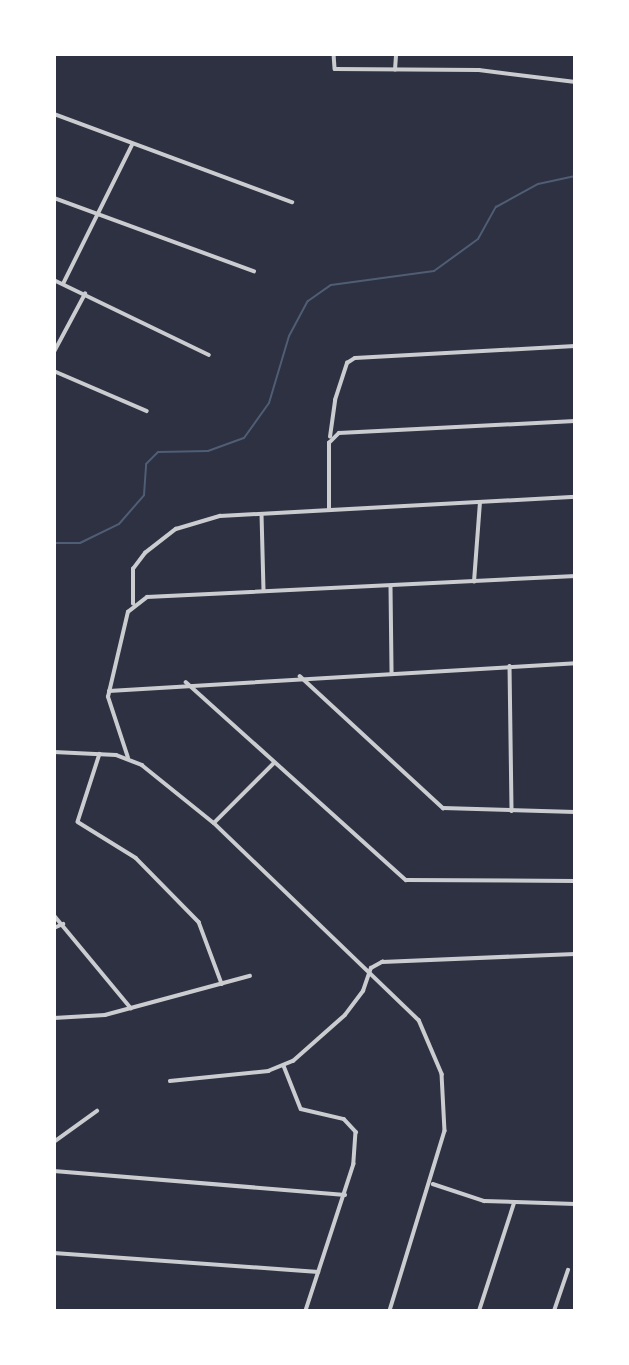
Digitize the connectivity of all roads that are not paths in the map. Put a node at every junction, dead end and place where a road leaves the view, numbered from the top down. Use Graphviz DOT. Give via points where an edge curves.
graph roads {
  1 [pos="334,54"];
  2 [pos="396,54"];
  3 [pos="396,69"];
  4 [pos="575,82"];
  5 [pos="54,114"];
  6 [pos="132,145"];
  7 [pos="54,198"];
  8 [pos="292,202"];
  9 [pos="95,217"];
  10 [pos="254,271"];
  11 [pos="54,280"];
  12 [pos="63,284"];
  13 [pos="85,294"];
  14 [pos="575,346"];
  15 [pos="54,352"];
  16 [pos="209,355"];
  17 [pos="54,371"];
  18 [pos="147,411"];
  19 [pos="575,421"];
  20 [pos="330,439"];
  21 [pos="575,497"];
  22 [pos="480,502"];
  23 [pos="329,510"];
  24 [pos="262,514"];
  25 [pos="575,576"];
  26 [pos="474,582"];
  27 [pos="391,586"];
  28 [pos="264,591"];
  29 [pos="132,604"];
  30 [pos="575,663"];
  31 [pos="510,665"];
  32 [pos="392,672"];
  33 [pos="299,676"];
  34 [pos="186,682"];
  35 [pos="109,691"];
  36 [pos="54,752"];
  37 [pos="100,754"];
  38 [pos="128,758"];
  39 [pos="274,762"];
  40 [pos="512,811"];
  41 [pos="575,812"];
  42 [pos="214,823"];
  43 [pos="575,881"];
  44 [pos="54,915"];
  45 [pos="63,924"];
  46 [pos="54,928"];
  47 [pos="575,954"];
  48 [pos="371,968"];
  49 [pos="250,976"];
  50 [pos="222,984"];
  51 [pos="131,1008"];
  52 [pos="54,1018"];
  53 [pos="284,1066"];
  54 [pos="170,1081"];
  55 [pos="97,1111"];
  56 [pos="54,1142"];
  57 [pos="54,1171"];
  58 [pos="433,1184"];
  59 [pos="345,1195"];
  60 [pos="514,1203"];
  61 [pos="575,1204"];
  62 [pos="54,1253"];
  63 [pos="568,1270"];
  64 [pos="318,1272"];
  65 [pos="306,1311"];
  66 [pos="390,1311"];
  67 [pos="479,1311"];
  68 [pos="554,1311"];
  1 -- 3 [label="street" via="335,69"];
  2 -- 3 [label="street"];
  3 -- 4 [label="street" via="479,70"];
  5 -- 6 [label="street"];
  6 -- 8 [label="street"];
  6 -- 9 [label="street"];
  7 -- 9 [label="street"];
  9 -- 10 [label="street"];
  9 -- 12 [label="street"];
  11 -- 12 [label="street"];
  12 -- 13 [label="street"];
  13 -- 15 [label="street"];
  13 -- 16 [label="street"];
  14 -- 20 [label="street" via="355,358 347,363 335,400"];
  17 -- 18 [label="street"];
  19 -- 20 [label="street" via="360,430"];
  20 -- 23 [label="street"];
  21 -- 22 [label="street"];
  22 -- 23 [label="street"];
  22 -- 26 [label="street"];
  23 -- 24 [label="street"];
  24 -- 28 [label="street"];
  24 -- 29 [label="street" via="220,516 176,529 133,569"];
  25 -- 26 [label="street"];
  26 -- 27 [label="street"];
  27 -- 28 [label="street"];
  27 -- 32 [label="street"];
  28 -- 29 [label="street" via="158,595"];
  29 -- 35 [label="street"];
  30 -- 31 [label="street"];
  31 -- 32 [label="street"];
  31 -- 40 [label="street"];
  32 -- 33 [label="street"];
  33 -- 34 [label="street"];
  33 -- 40 [label="street" via="443,808"];
  34 -- 35 [label="street"];
  34 -- 39 [label="street"];
  35 -- 38 [label="street" via="107,708"];
  36 -- 37 [label="street"];
  37 -- 38 [label="street"];
  37 -- 50 [label="street" via="78,822 136,858 199,922"];
  38 -- 42 [label="street"];
  39 -- 42 [label="street"];
  39 -- 43 [label="street" via="406,880"];
  40 -- 41 [label="street"];
  42 -- 48 [label="street"];
  44 -- 45 [label="street"];
  45 -- 46 [label="street"];
  45 -- 51 [label="street"];
  47 -- 48 [label="street" via="414,959"];
  48 -- 53 [label="street" via="363,991 345,1015"];
  48 -- 58 [label="street" via="419,1020 442,1074 445,1131"];
  49 -- 50 [label="street"];
  50 -- 51 [label="street"];
  51 -- 52 [label="street"];
  53 -- 54 [label="street"];
  53 -- 59 [label="street" via="301,1109 344,1119 356,1132"];
  55 -- 56 [label="street"];
  57 -- 59 [label="street"];
  58 -- 60 [label="street"];
  58 -- 66 [label="street"];
  59 -- 64 [label="street"];
  60 -- 61 [label="street"];
  60 -- 67 [label="street"];
  62 -- 64 [label="street"];
  63 -- 68 [label="street"];
  64 -- 65 [label="street"];
}
